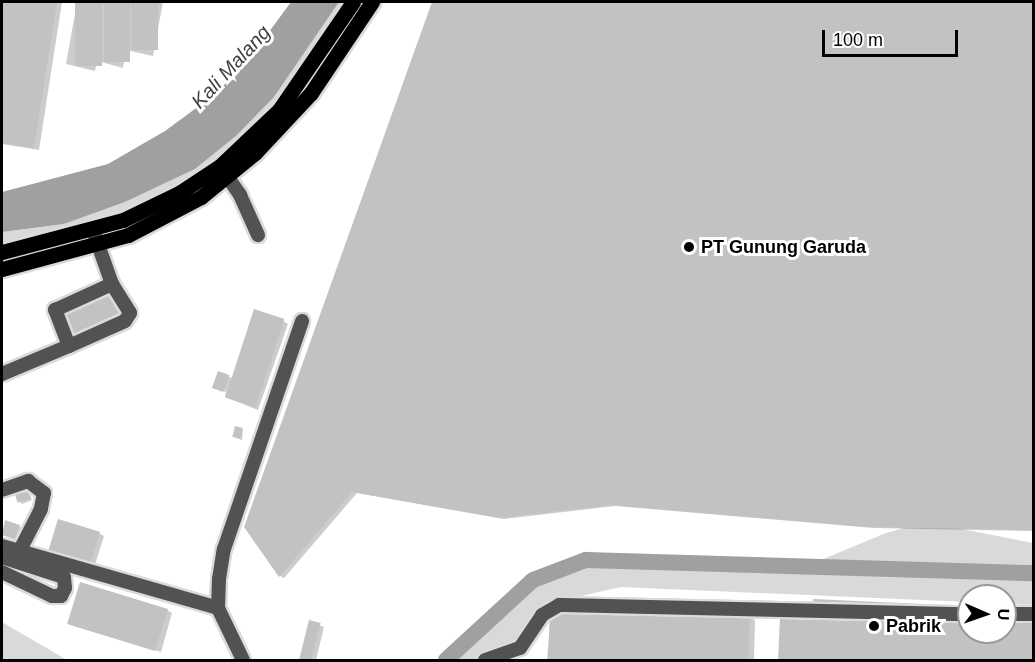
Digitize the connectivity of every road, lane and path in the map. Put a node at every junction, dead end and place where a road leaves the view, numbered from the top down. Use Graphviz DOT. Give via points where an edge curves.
graph roads {
  1 [pos="372,2"];
  2 [pos="355,9"];
  3 [pos="224,171"];
  4 [pos="258,235"];
  5 [pos="95,237"];
  6 [pos="2,252"];
  7 [pos="2,269"];
  8 [pos="112,284"];
  9 [pos="302,321"];
  10 [pos="69,346"];
  11 [pos="2,374"];
  12 [pos="2,490"];
  13 [pos="2,546"];
  14 [pos="19,552"];
  15 [pos="2,557"];
  16 [pos="2,572"];
  17 [pos="218,608"];
  18 [pos="957,614"];
  19 [pos="1017,614"];
  20 [pos="1034,614"];
  21 [pos="243,660"];
  22 [pos="485,660"];
  1 -- 2 [label="main road"];
  2 -- 3 [label="main road" via="306,88 279,110"];
  3 -- 4 [label="lane"];
  3 -- 5 [label="main road"];
  5 -- 6 [label="main road"];
  5 -- 7 [label="main road"];
  5 -- 8 [label="lane"];
  8 -- 10 [label="lane" via="55,310"];
  8 -- 10 [label="lane" via="130,310 128,319"];
  9 -- 17 [label="lane" via="224,549"];
  10 -- 11 [label="lane"];
  12 -- 14 [label="lane" via="28,481 44,493 41,509"];
  13 -- 14 [label="lane"];
  14 -- 17 [label="lane"];
  15 -- 16 [label="lane" via="63,577 65,588 61,596 52,596"];
  17 -- 21 [label="lane"];
  18 -- 22 [label="lane" via="559,605 542,615 531,637 520,648"];
  19 -- 20 [label="lane"];
}
